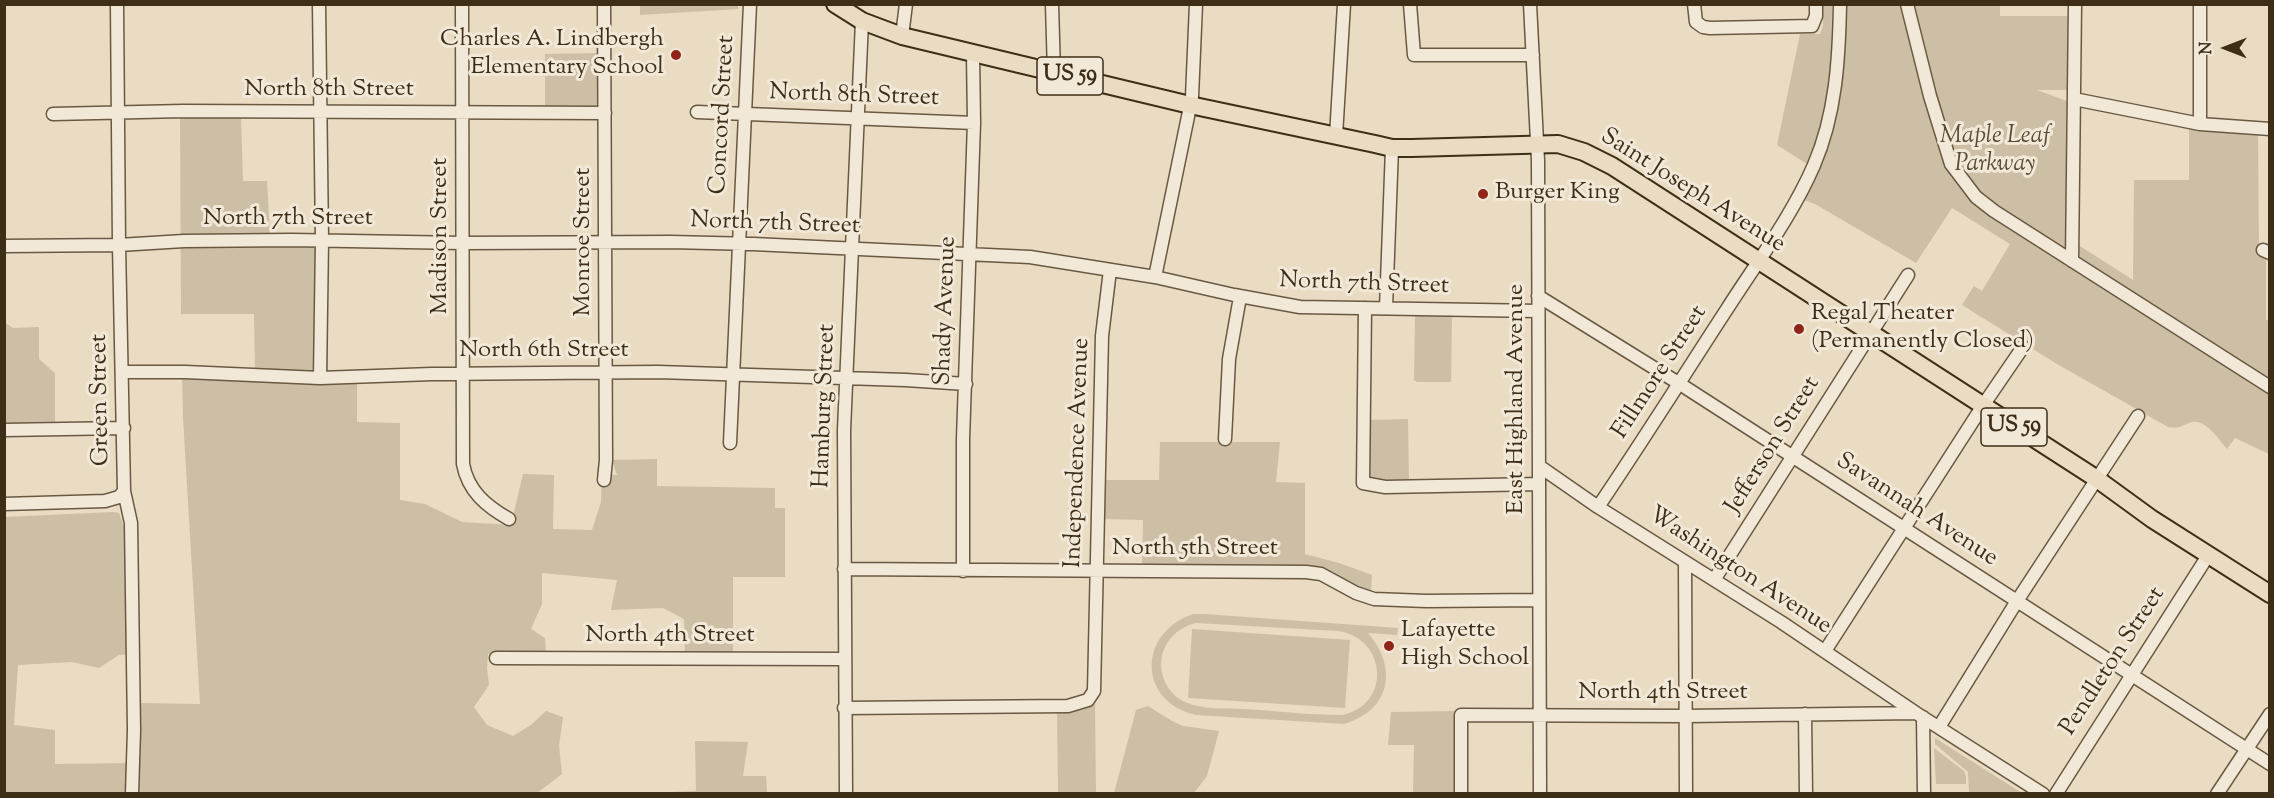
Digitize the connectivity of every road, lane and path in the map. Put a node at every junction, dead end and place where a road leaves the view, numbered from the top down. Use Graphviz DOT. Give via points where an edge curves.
graph roads {
  1 [pos="117,4"];
  2 [pos="319,4"];
  3 [pos="462,4"];
  4 [pos="604,4"];
  5 [pos="750,4"];
  6 [pos="835,4"];
  7 [pos="906,4"];
  8 [pos="1052,4"];
  9 [pos="1196,4"];
  10 [pos="1344,4"];
  11 [pos="1410,4"];
  12 [pos="1530,4"];
  13 [pos="1694,4"];
  14 [pos="1816,4"];
  15 [pos="1840,4"];
  16 [pos="1907,4"];
  17 [pos="2075,4"];
  18 [pos="2200,4"];
  19 [pos="862,21"];
  20 [pos="902,36"];
  21 [pos="973,54"];
  22 [pos="1533,55"];
  23 [pos="1054,73"];
  24 [pos="2074,99"];
  25 [pos="1190,105"];
  26 [pos="320,111"];
  27 [pos="463,112"];
  28 [pos="697,112"];
  29 [pos="118,113"];
  30 [pos="605,113"];
  31 [pos="53,114"];
  32 [pos="744,114"];
  33 [pos="858,119"];
  34 [pos="974,123"];
  35 [pos="2200,124"];
  36 [pos="2270,129"];
  37 [pos="1336,136"];
  38 [pos="1537,145"];
  39 [pos="1392,148"];
  40 [pos="322,240"];
  41 [pos="606,242"];
  42 [pos="463,243"];
  43 [pos="739,243"];
  44 [pos="119,245"];
  45 [pos="4,246"];
  46 [pos="853,249"];
  47 [pos="970,255"];
  48 [pos="1758,261"];
  49 [pos="2073,261"];
  50 [pos="1110,270"];
  51 [pos="1908,275"];
  52 [pos="1155,277"];
  53 [pos="1539,296"];
  54 [pos="1240,297"];
  55 [pos="1365,308"];
  56 [pos="1386,308"];
  57 [pos="1538,311"];
  58 [pos="1870,334"];
  59 [pos="2023,347"];
  60 [pos="122,372"];
  61 [pos="606,373"];
  62 [pos="463,374"];
  63 [pos="735,375"];
  64 [pos="320,378"];
  65 [pos="847,379"];
  66 [pos="966,384"];
  67 [pos="1680,384"];
  68 [pos="2270,387"];
  69 [pos="1982,407"];
  70 [pos="2138,416"];
  71 [pos="124,428"];
  72 [pos="4,430"];
  73 [pos="1225,439"];
  74 [pos="730,443"];
  75 [pos="1792,457"];
  76 [pos="1539,466"];
  77 [pos="2097,479"];
  78 [pos="604,480"];
  79 [pos="1539,484"];
  80 [pos="124,491"];
  81 [pos="4,504"];
  82 [pos="1598,507"];
  83 [pos="509,519"];
  84 [pos="1905,529"];
  85 [pos="2209,554"];
  86 [pos="1685,562"];
  87 [pos="844,569"];
  88 [pos="963,571"];
  89 [pos="1096,571"];
  90 [pos="1714,580"];
  91 [pos="2270,594"];
  92 [pos="1539,600"];
  93 [pos="2017,601"];
  94 [pos="1825,651"];
  95 [pos="496,658"];
  96 [pos="844,659"];
  97 [pos="2131,676"];
  98 [pos="844,708"];
  99 [pos="1805,714"];
  100 [pos="2270,714"];
  101 [pos="1920,715"];
  102 [pos="1540,716"];
  103 [pos="1686,716"];
  104 [pos="1939,727"];
  105 [pos="2248,749"];
  106 [pos="2270,764"];
  107 [pos="132,794"];
  108 [pos="846,794"];
  109 [pos="1461,794"];
  110 [pos="1540,794"];
  111 [pos="1686,794"];
  112 [pos="1806,794"];
  113 [pos="1924,794"];
  114 [pos="2043,794"];
  115 [pos="2056,794"];
  116 [pos="2217,794"];
  1 -- 29 [label="street, Green Street"];
  2 -- 26 [label="street"];
  3 -- 27 [label="street, Madison Street"];
  4 -- 30 [label="street, Monroe Street"];
  5 -- 32 [label="street, Concord Street"];
  6 -- 19 [label="main road, Saint Joseph Avenue / US 59"];
  7 -- 20 [label="street"];
  8 -- 23 [label="street"];
  9 -- 25 [label="street"];
  10 -- 37 [label="street"];
  11 -- 22 [label="street" via="1414,55"];
  12 -- 22 [label="street, East Highland Avenue"];
  13 -- 14 [label="street" via="1696,22 1710,28 1812,26"];
  15 -- 48 [label="street, Fillmore Street" via="1839,60 1821,145 1796,200"];
  16 -- 49 [label="street" via="1951,164 1982,202"];
  17 -- 24 [label="street"];
  18 -- 35 [label="street"];
  19 -- 20 [label="main road, Saint Joseph Avenue / US 59"];
  19 -- 33 [label="street, Hamburg Street"];
  20 -- 21 [label="main road, Saint Joseph Avenue / US 59"];
  21 -- 23 [label="main road, Saint Joseph Avenue / US 59"];
  21 -- 34 [label="street, Shady Avenue"];
  22 -- 38 [label="street, East Highland Avenue"];
  23 -- 25 [label="main road, Saint Joseph Avenue / US 59"];
  24 -- 35 [label="street"];
  24 -- 49 [label="street"];
  25 -- 37 [label="main road, Saint Joseph Avenue / US 59"];
  25 -- 52 [label="street"];
  26 -- 27 [label="street, North 8th Street"];
  26 -- 29 [label="street, North 8th Street"];
  26 -- 40 [label="street"];
  27 -- 30 [label="street, North 8th Street"];
  27 -- 42 [label="street, Madison Street"];
  28 -- 32 [label="street, North 8th Street"];
  29 -- 31 [label="street, North 8th Street"];
  29 -- 44 [label="street, Green Street"];
  30 -- 41 [label="street, Monroe Street"];
  32 -- 33 [label="street, North 8th Street"];
  32 -- 43 [label="street, Concord Street"];
  33 -- 34 [label="street, North 8th Street"];
  33 -- 46 [label="street, Hamburg Street"];
  34 -- 47 [label="street, Shady Avenue"];
  35 -- 36 [label="street"];
  37 -- 39 [label="main road, Saint Joseph Avenue / US 59"];
  38 -- 39 [label="main road, Saint Joseph Avenue / US 59"];
  38 -- 48 [label="main road, Saint Joseph Avenue / US 59" via="1570,147 1612,166"];
  38 -- 53 [label="street, East Highland Avenue"];
  39 -- 56 [label="street"];
  40 -- 42 [label="street, North 7th Street"];
  40 -- 44 [label="street, North 7th Street"];
  40 -- 64 [label="street"];
  41 -- 42 [label="street, North 7th Street"];
  41 -- 43 [label="street, North 7th Street"];
  41 -- 61 [label="street, Monroe Street"];
  42 -- 62 [label="street, Madison Street"];
  43 -- 46 [label="street, North 7th Street"];
  43 -- 63 [label="street, Concord Street"];
  44 -- 45 [label="street, North 7th Street"];
  44 -- 60 [label="street, Green Street"];
  46 -- 47 [label="street, North 7th Street"];
  46 -- 65 [label="street, Hamburg Street"];
  47 -- 50 [label="street, North 7th Street" via="1030,257"];
  47 -- 66 [label="street, Shady Avenue"];
  48 -- 58 [label="main road, Saint Joseph Avenue / US 59"];
  48 -- 67 [label="street, Fillmore Street"];
  49 -- 68 [label="street"];
  50 -- 52 [label="street, North 7th Street"];
  50 -- 89 [label="street, Independence Avenue" via="1102,336"];
  51 -- 58 [label="street, Jefferson Street"];
  52 -- 54 [label="street, North 7th Street"];
  53 -- 57 [label="street, East Highland Avenue"];
  53 -- 67 [label="street, Savannah Avenue"];
  54 -- 55 [label="street, North 7th Street" via="1300,307"];
  54 -- 73 [label="street" via="1229,359"];
  55 -- 56 [label="street, North 7th Street"];
  55 -- 79 [label="street" via="1363,483 1385,487"];
  56 -- 57 [label="street, North 7th Street"];
  57 -- 76 [label="street, East Highland Avenue"];
  58 -- 69 [label="main road, Saint Joseph Avenue / US 59"];
  58 -- 75 [label="street, Jefferson Street"];
  59 -- 69 [label="street"];
  60 -- 64 [label="street, North 6th Street"];
  60 -- 71 [label="street, Green Street"];
  61 -- 62 [label="street, North 6th Street"];
  61 -- 63 [label="street, North 6th Street"];
  61 -- 78 [label="street, Monroe Street"];
  62 -- 64 [label="street, North 6th Street"];
  62 -- 83 [label="street, Madison Street" via="466,479 477,494"];
  63 -- 65 [label="street, North 6th Street"];
  63 -- 74 [label="street, Concord Street"];
  65 -- 66 [label="street, North 6th Street"];
  65 -- 87 [label="street, Hamburg Street"];
  66 -- 88 [label="street, Shady Avenue"];
  67 -- 75 [label="street, Savannah Avenue"];
  67 -- 82 [label="street, Fillmore Street"];
  69 -- 77 [label="main road, Saint Joseph Avenue / US 59"];
  69 -- 84 [label="street"];
  70 -- 77 [label="street"];
  71 -- 72 [label="street"];
  71 -- 80 [label="street, Green Street"];
  75 -- 84 [label="street, Savannah Avenue"];
  75 -- 90 [label="street, Jefferson Street"];
  76 -- 79 [label="street, East Highland Avenue"];
  76 -- 82 [label="street, Washington Avenue"];
  77 -- 85 [label="main road, Saint Joseph Avenue / US 59"];
  77 -- 93 [label="street"];
  79 -- 92 [label="street, East Highland Avenue"];
  80 -- 81 [label="street" via="105,501"];
  80 -- 107 [label="street, Green Street" via="131,524"];
  82 -- 86 [label="street, Washington Avenue"];
  84 -- 93 [label="street, Savannah Avenue"];
  84 -- 94 [label="street"];
  85 -- 91 [label="main road, Saint Joseph Avenue / US 59"];
  85 -- 97 [label="street, Pendleton Street"];
  86 -- 90 [label="street, Washington Avenue"];
  86 -- 103 [label="street"];
  87 -- 88 [label="street, North 5th Street"];
  87 -- 96 [label="street, Hamburg Street"];
  88 -- 89 [label="street, North 5th Street"];
  89 -- 92 [label="street, North 5th Street" via="1306,572 1322,574 1374,599"];
  89 -- 98 [label="street, Independence Avenue" via="1094,691 1088,700 1080,704"];
  90 -- 94 [label="street, Washington Avenue"];
  92 -- 102 [label="street, East Highland Avenue"];
  93 -- 97 [label="street, Savannah Avenue"];
  93 -- 104 [label="street"];
  94 -- 101 [label="street, Washington Avenue"];
  95 -- 96 [label="street, North 4th Street"];
  96 -- 98 [label="street, Hamburg Street"];
  97 -- 105 [label="street, Savannah Avenue"];
  97 -- 115 [label="street, Pendleton Street"];
  98 -- 108 [label="street, Hamburg Street"];
  99 -- 101 [label="street, North 4th Street"];
  99 -- 103 [label="street, North 4th Street"];
  99 -- 112 [label="street"];
  100 -- 105 [label="street"];
  101 -- 104 [label="street"];
  101 -- 113 [label="street"];
  102 -- 103 [label="street, North 4th Street"];
  102 -- 109 [label="street, North 4th Street" via="1461,715"];
  102 -- 110 [label="street, East Highland Avenue"];
  103 -- 111 [label="street"];
  104 -- 114 [label="street"];
  105 -- 106 [label="street, Savannah Avenue"];
  105 -- 116 [label="street"];
}
